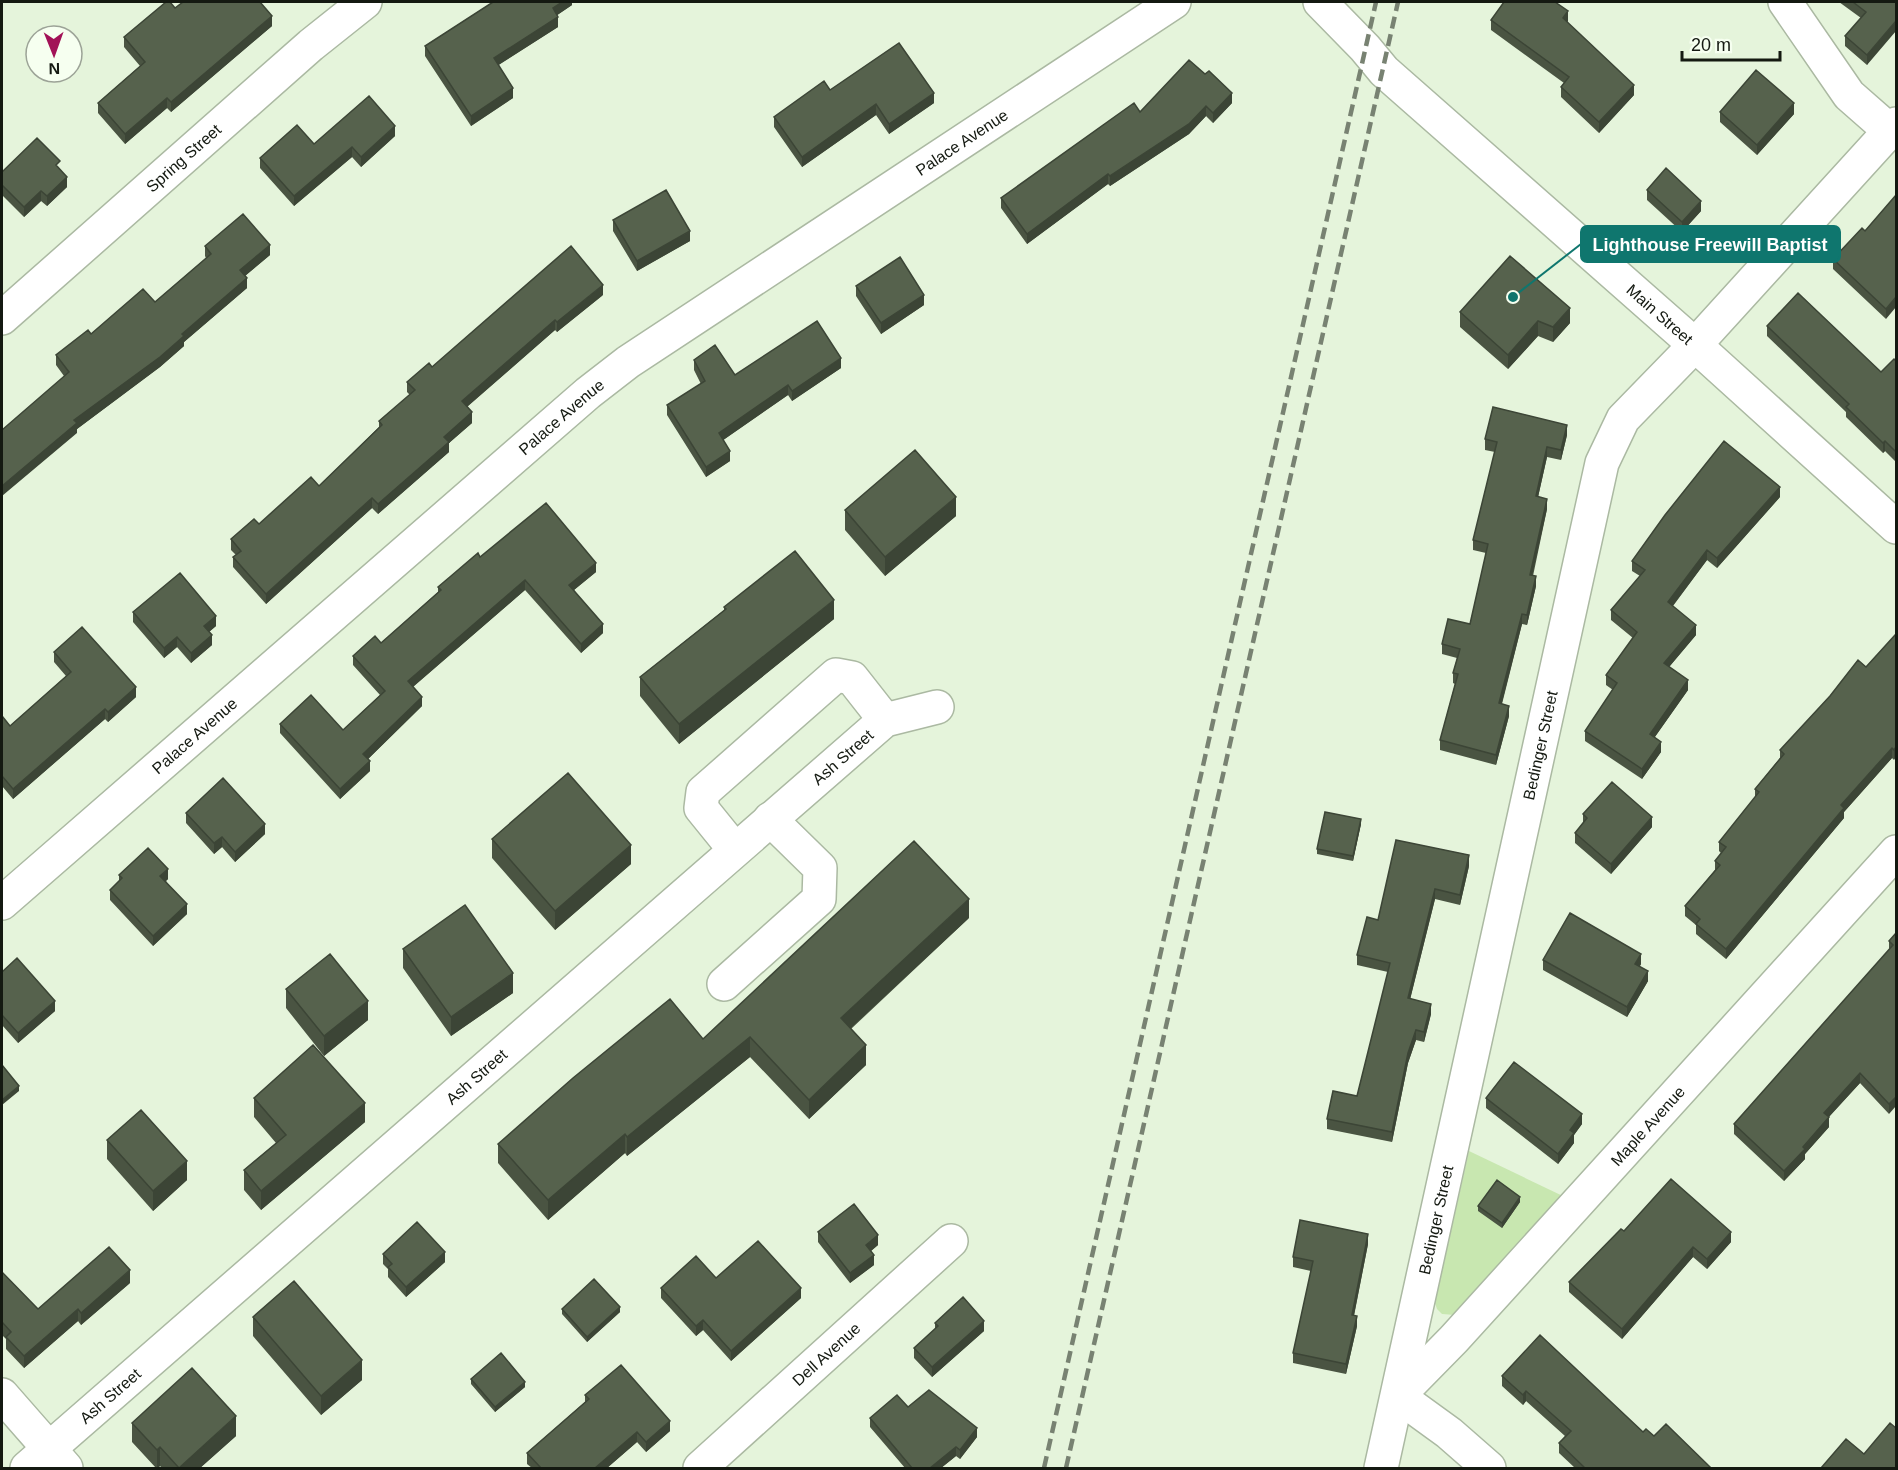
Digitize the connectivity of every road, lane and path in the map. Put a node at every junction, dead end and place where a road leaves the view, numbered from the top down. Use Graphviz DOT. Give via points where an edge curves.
graph roads {
  1 [pos="365,2"];
  2 [pos="1174,2"];
  3 [pos="1320,2"];
  4 [pos="1785,2"];
  5 [pos="1893,127"];
  6 [pos="2,318"];
  7 [pos="1695,345"];
  8 [pos="1896,527"];
  9 [pos="937,707"];
  10 [pos="885,720"];
  11 [pos="770,819"];
  12 [pos="735,850"];
  13 [pos="1896,852"];
  14 [pos="2,903"];
  15 [pos="724,984"];
  16 [pos="951,1241"];
  17 [pos="2,1395"];
  18 [pos="1398,1396"];
  19 [pos="47,1462"];
  20 [pos="700,1468"];
  21 [pos="1381,1468"];
  22 [pos="1489,1468"];
  1 -- 6 [label="street, Spring Street" via="310,45"];
  2 -- 14 [label="street, Palace Avenue" via="638,356 588,393"];
  3 -- 7 [label="street, Main Street" via="1384,71"];
  4 -- 5 [label="street" via="1850,95"];
  5 -- 7 [label="street, Bedinger Street"];
  7 -- 8 [label="street, Main Street"];
  7 -- 18 [label="street, Bedinger Street" via="1623,419 1602,463"];
  9 -- 10 [label="street, Ash Street"];
  10 -- 11 [label="street, Ash Street"];
  10 -- 12 [label="street" via="852,678 836,675 703,792 701,808"];
  11 -- 12 [label="street, Ash Street"];
  11 -- 15 [label="street" via="820,868 819,899"];
  12 -- 19 [label="street, Ash Street"];
  13 -- 18 [label="street, Maple Avenue"];
  16 -- 20 [label="street, Dell Avenue"];
  17 -- 19 [label="street"];
  18 -- 21 [label="street, Bedinger Street"];
  18 -- 22 [label="street"];
}
